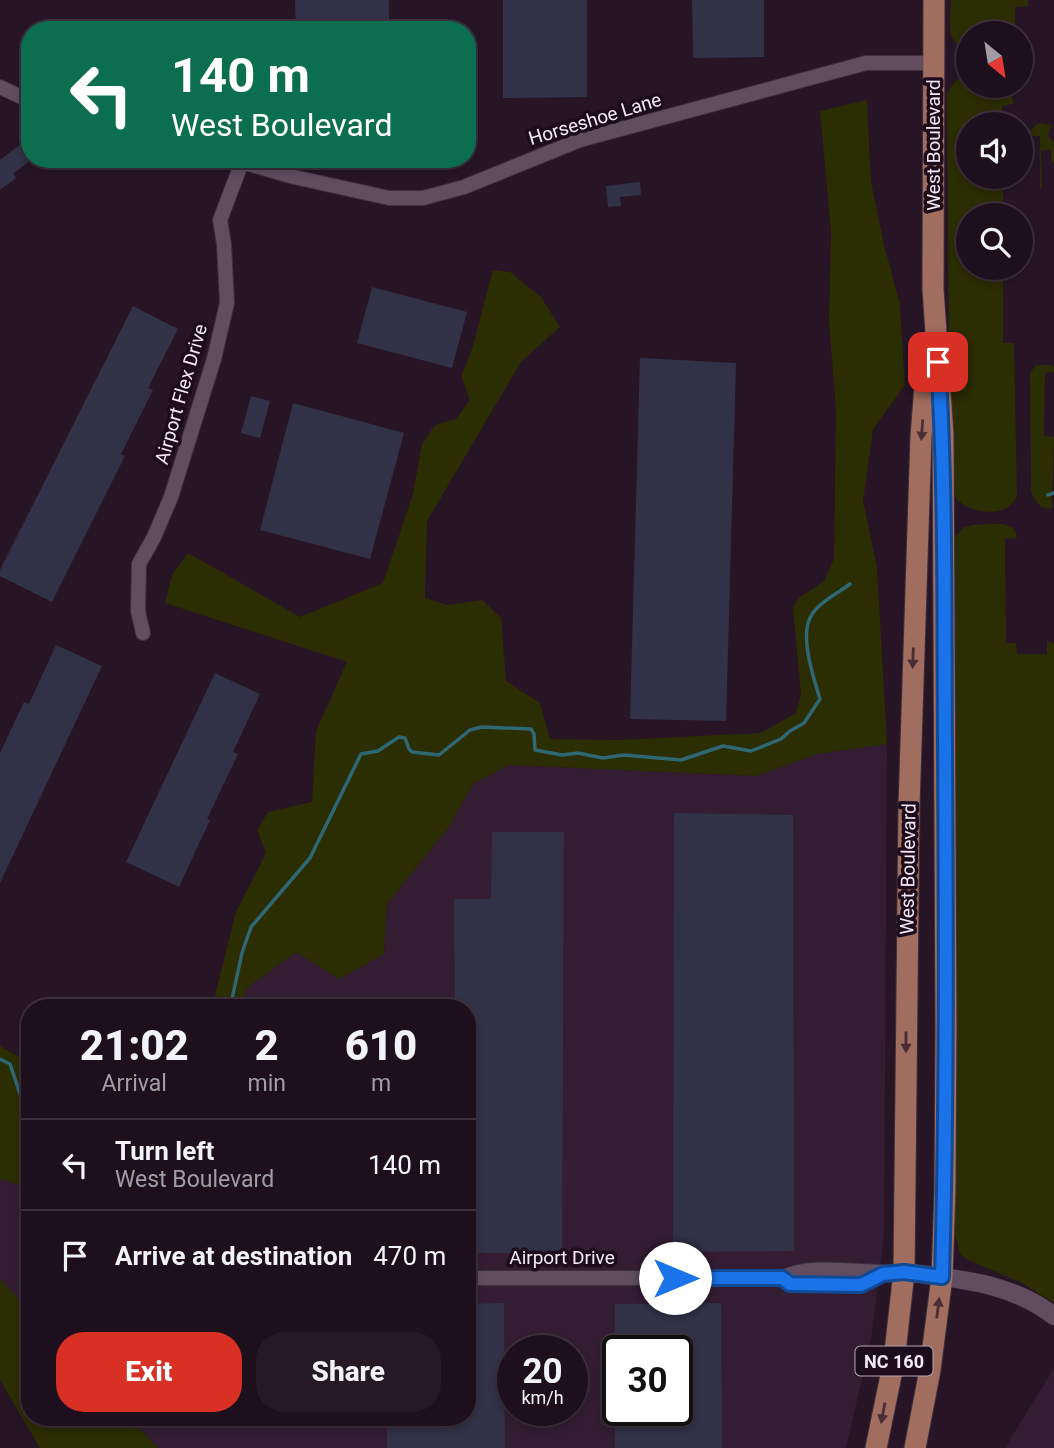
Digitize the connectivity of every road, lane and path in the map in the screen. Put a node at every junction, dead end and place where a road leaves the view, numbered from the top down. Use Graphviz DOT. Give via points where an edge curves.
graph roads {
  1 [pos="934,0"];
  2 [pos="933,62"];
  3 [pos="0,87"];
  4 [pos="21,97"];
  5 [pos="234,168"];
  6 [pos="261,168"];
  7 [pos="933,289"];
  8 [pos="143,633"];
  9 [pos="893,1273"];
  10 [pos="942,1277"];
  11 [pos="476,1278"];
  12 [pos="1054,1316"];
  13 [pos="877,1448"];
  14 [pos="915,1448"];
  1 -- 2 [label="main road, West Boulevard / NC 160"];
  2 -- 6 [label="street, Horseshoe Lane" via="866,63 580,140 464,187 423,198 388,198"];
  2 -- 7 [label="main road, West Boulevard / NC 160"];
  3 -- 4 [label="street"];
  5 -- 8 [label="street, Airport Flex Drive" via="220,220 227,303 171,497 139,564 138,611"];
  7 -- 9 [label="main road, West Boulevard / NC 160, one-way" via="921,436"];
  7 -- 10 [label="main road, West Boulevard / NC 160" via="943,446 946,1026"];
  9 -- 10 [label="street, Airport Drive"];
  9 -- 11 [label="street, Airport Drive" via="804,1271 782,1278"];
  9 -- 13 [label="main road, West Boulevard / NC 160, one-way" via="894,1361"];
  10 -- 12 [label="street, Airport Drive" via="1015,1292"];
  14 -- 10 [label="main road, West Boulevard / NC 160, one-way"];
}
